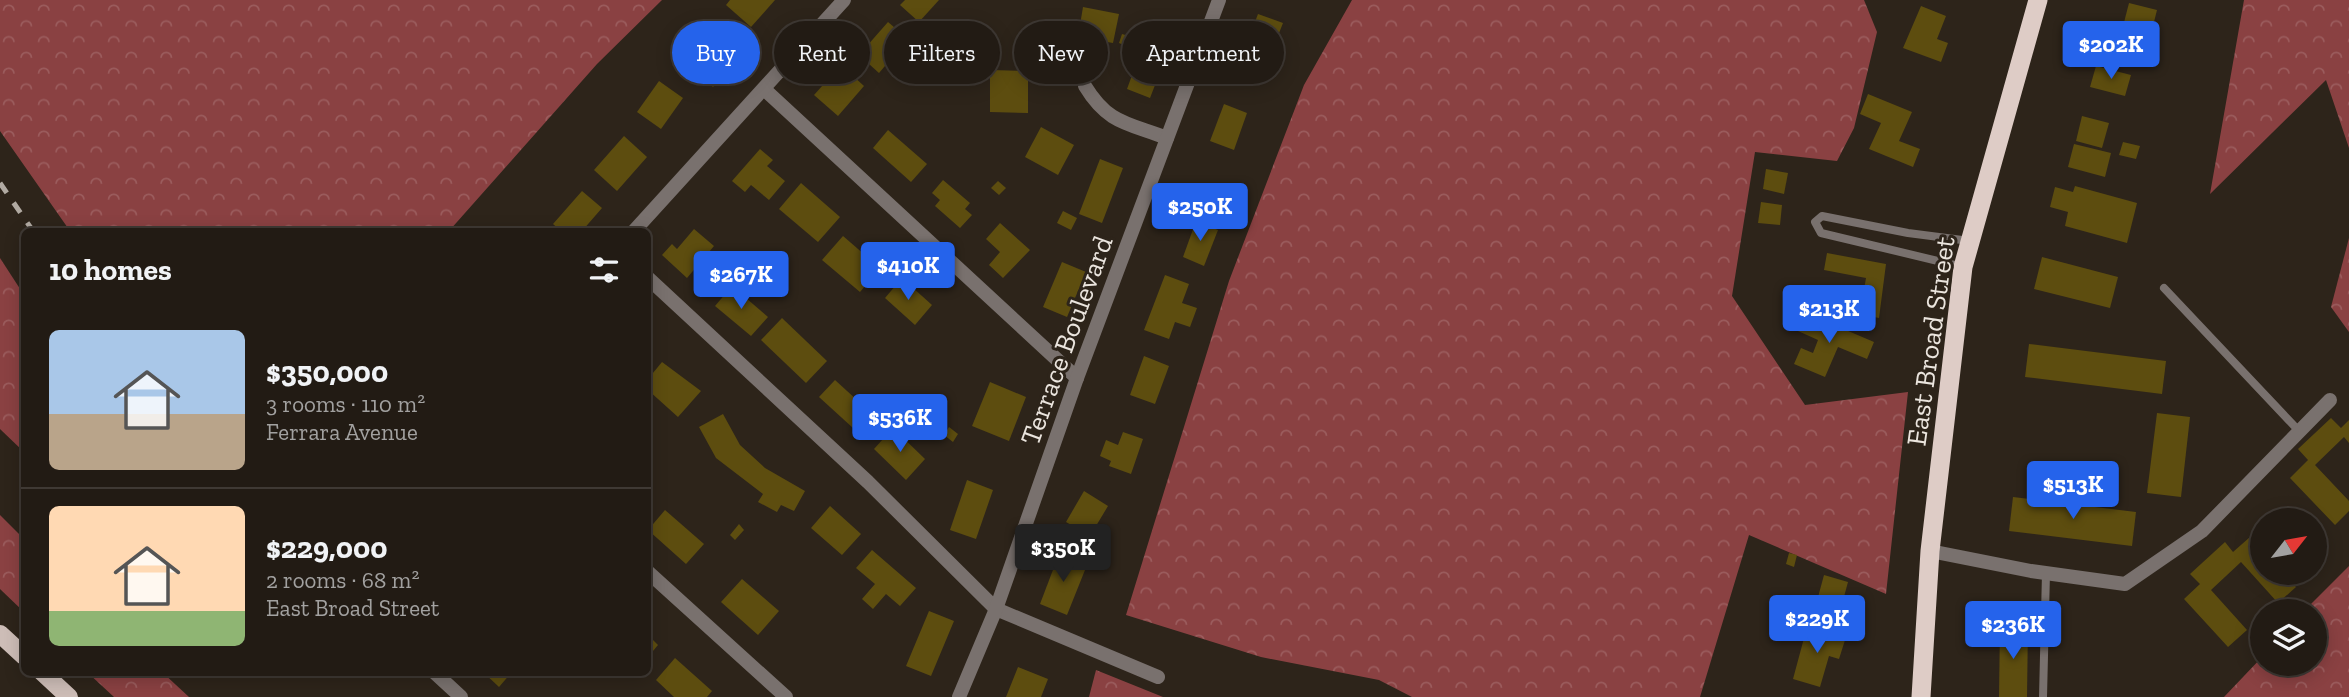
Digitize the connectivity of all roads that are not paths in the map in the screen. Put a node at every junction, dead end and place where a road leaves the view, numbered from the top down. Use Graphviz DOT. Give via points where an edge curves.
graph roads {
  1 [pos="844,0"];
  2 [pos="1219,0"];
  3 [pos="2038,0"];
  4 [pos="1085,86"];
  5 [pos="764,89"];
  6 [pos="1167,138"];
  7 [pos="638,228"];
  8 [pos="1970,241"];
  9 [pos="1963,267"];
  10 [pos="651,281"];
  11 [pos="2164,288"];
  12 [pos="1077,378"];
  13 [pos="2330,400"];
  14 [pos="2299,432"];
  15 [pos="1930,551"];
  16 [pos="2046,573"];
  17 [pos="651,575"];
  18 [pos="996,609"];
  19 [pos="1,638"];
  20 [pos="21,654"];
  21 [pos="46,676"];
  22 [pos="438,676"];
  23 [pos="1158,677"];
  24 [pos="69,697"];
  25 [pos="461,697"];
  26 [pos="786,697"];
  27 [pos="959,697"];
  28 [pos="1921,697"];
  29 [pos="2043,697"];
  1 -- 5 [label="street"];
  2 -- 6 [label="street, Terrace Boulevard"];
  3 -- 8 [label="highway, East Broad Street"];
  4 -- 6 [label="street" via="1111,117"];
  5 -- 7 [label="street"];
  5 -- 12 [label="street"];
  6 -- 12 [label="street, Terrace Boulevard"];
  8 -- 9 [label="highway, East Broad Street"];
  8 -- 9 [label="lane" via="1822,216 1815,222 1821,233"];
  9 -- 15 [label="highway, East Broad Street"];
  10 -- 18 [label="street" via="868,482"];
  11 -- 14 [label="lane"];
  12 -- 18 [label="street, Terrace Boulevard"];
  13 -- 14 [label="street"];
  14 -- 16 [label="street" via="2202,531 2125,584"];
  15 -- 16 [label="street"];
  15 -- 28 [label="highway, East Broad Street"];
  16 -- 29 [label="lane"];
  17 -- 26 [label="street"];
  18 -- 23 [label="street"];
  18 -- 27 [label="street, Terrace Boulevard"];
  19 -- 20 [label="main road"];
  21 -- 24 [label="main road"];
  22 -- 25 [label="street"];
}
